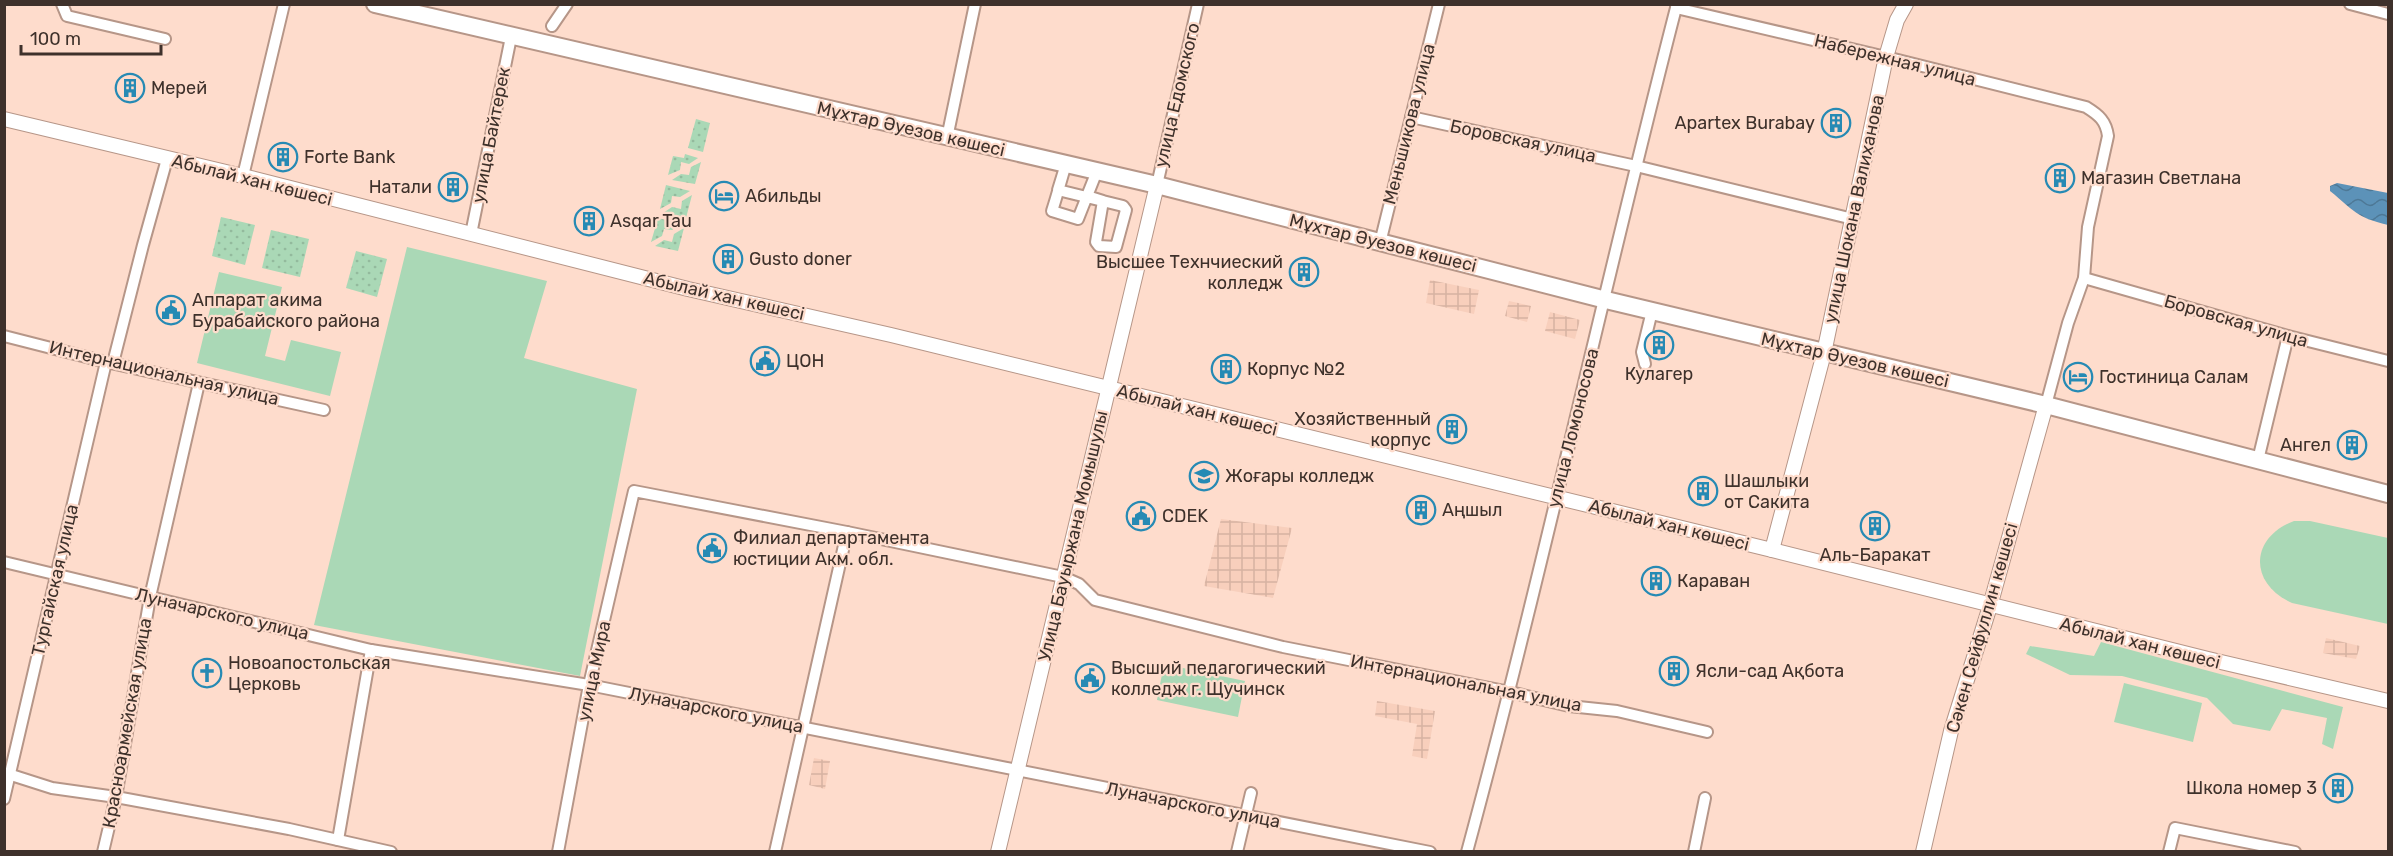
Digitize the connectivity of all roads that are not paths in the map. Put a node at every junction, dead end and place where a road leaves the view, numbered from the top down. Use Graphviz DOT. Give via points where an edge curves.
graph roads {
  1 [pos="62,4"];
  2 [pos="284,4"];
  3 [pos="375,4"];
  4 [pos="567,4"];
  5 [pos="975,4"];
  6 [pos="1198,4"];
  7 [pos="1439,4"];
  8 [pos="1906,4"];
  9 [pos="2350,4"];
  10 [pos="1676,6"];
  11 [pos="2388,14"];
  12 [pos="552,26"];
  13 [pos="511,37"];
  14 [pos="165,39"];
  15 [pos="1886,57"];
  16 [pos="1411,117"];
  17 [pos="4,119"];
  18 [pos="947,138"];
  19 [pos="167,159"];
  20 [pos="1066,165"];
  21 [pos="1636,166"];
  22 [pos="1096,171"];
  23 [pos="243,176"];
  24 [pos="1156,185"];
  25 [pos="1058,190"];
  26 [pos="1087,196"];
  27 [pos="1103,201"];
  28 [pos="1853,219"];
  29 [pos="471,234"];
  30 [pos="1380,243"];
  31 [pos="2084,278"];
  32 [pos="1606,300"];
  33 [pos="1652,311"];
  34 [pos="4,336"];
  35 [pos="2288,336"];
  36 [pos="1824,353"];
  37 [pos="2388,362"];
  38 [pos="110,363"];
  39 [pos="1645,364"];
  40 [pos="199,383"];
  41 [pos="1108,388"];
  42 [pos="2046,405"];
  43 [pos="324,410"];
  44 [pos="2258,460"];
  45 [pos="634,491"];
  46 [pos="2388,494"];
  47 [pos="1556,497"];
  48 [pos="847,532"];
  49 [pos="1772,550"];
  50 [pos="4,562"];
  51 [pos="56,574"];
  52 [pos="1063,576"];
  53 [pos="150,597"];
  54 [pos="1990,606"];
  55 [pos="371,650"];
  56 [pos="589,685"];
  57 [pos="1510,692"];
  58 [pos="2388,701"];
  59 [pos="803,727"];
  60 [pos="1707,732"];
  61 [pos="1017,770"];
  62 [pos="8,774"];
  63 [pos="1251,793"];
  64 [pos="116,797"];
  65 [pos="1705,798"];
  66 [pos="4,799"];
  67 [pos="1245,816"];
  68 [pos="338,840"];
  69 [pos="103,852"];
  70 [pos="391,852"];
  71 [pos="558,852"];
  72 [pos="775,852"];
  73 [pos="998,852"];
  74 [pos="1237,852"];
  75 [pos="1430,852"];
  76 [pos="1467,852"];
  77 [pos="1694,852"];
  78 [pos="1923,852"];
  79 [pos="2169,852"];
  80 [pos="2295,852"];
  1 -- 14 [label="street" via="67,16"];
  2 -- 23 [label="street"];
  3 -- 13 [label="main road, Мұхтар Әуезов көшесі"];
  4 -- 12 [label="street"];
  5 -- 18 [label="street"];
  6 -- 24 [label="street, улица Едомского"];
  7 -- 16 [label="street, Меньшикова улица"];
  8 -- 15 [label="street, улица Шокана Валиханова"];
  9 -- 11 [label="street"];
  10 -- 15 [label="street, Набережная улица"];
  10 -- 21 [label="street, улица Ломоносова"];
  13 -- 18 [label="main road, Мұхтар Әуезов көшесі"];
  13 -- 29 [label="street, улица Байтерек"];
  15 -- 28 [label="street, улица Шокана Валиханова"];
  15 -- 31 [label="street, Набережная улица" via="2086,108 2099,115 2108,136 2088,227"];
  16 -- 21 [label="street, Боровская улица"];
  16 -- 30 [label="street, Меньшикова улица"];
  17 -- 19 [label="street, Абылай хан көшесі"];
  18 -- 20 [label="main road, Мұхтар Әуезов көшесі"];
  19 -- 23 [label="street, Абылай хан көшесі"];
  19 -- 38 [label="street, Тургайская улица"];
  20 -- 22 [label="main road, Мұхтар Әуезов көшесі"];
  20 -- 25 [label="street"];
  21 -- 28 [label="street, Боровская улица"];
  21 -- 32 [label="street, улица Ломоносова"];
  22 -- 24 [label="main road, Мұхтар Әуезов көшесі"];
  22 -- 26 [label="street"];
  23 -- 29 [label="street, Абылай хан көшесі"];
  24 -- 30 [label="main road, Мұхтар Әуезов көшесі"];
  24 -- 41 [label="street, Улица Бауыржана Момышулы"];
  25 -- 26 [label="street"];
  25 -- 26 [label="street" via="1052,211 1078,219"];
  26 -- 27 [label="street"];
  28 -- 36 [label="street, улица Шокана Валиханова"];
  29 -- 41 [label="street, Абылай хан көшесі"];
  30 -- 32 [label="main road, Мұхтар Әуезов көшесі"];
  31 -- 35 [label="street, Боровская улица"];
  31 -- 42 [label="street"];
  32 -- 33 [label="main road, Мұхтар Әуезов көшесі"];
  32 -- 47 [label="street, улица Ломоносова"];
  33 -- 36 [label="main road, Мұхтар Әуезов көшесі"];
  33 -- 39 [label="street" via="1642,352"];
  34 -- 38 [label="street, Интернациональная улица"];
  35 -- 37 [label="street, Боровская улица"];
  35 -- 44 [label="street"];
  36 -- 42 [label="main road, Мұхтар Әуезов көшесі"];
  36 -- 49 [label="street, улица Шокана Валиханова"];
  38 -- 40 [label="street, Интернациональная улица"];
  38 -- 51 [label="street, Тургайская улица"];
  40 -- 43 [label="street, Интернациональная улица"];
  40 -- 53 [label="street, Красноармейская улица"];
  41 -- 47 [label="street, Абылай хан көшесі"];
  41 -- 52 [label="street, Улица Бауыржана Момышулы"];
  42 -- 44 [label="main road, Мұхтар Әуезов көшесі"];
  42 -- 54 [label="street, Сәкен Сейфуллин көшесі"];
  44 -- 46 [label="main road, Мұхтар Әуезов көшесі"];
  45 -- 48 [label="street, Интернациональная улица"];
  45 -- 56 [label="street, улица Мира"];
  47 -- 49 [label="street, Абылай хан көшесі"];
  47 -- 57 [label="street, улица Ломоносова"];
  48 -- 52 [label="street, Интернациональная улица"];
  48 -- 59 [label="street"];
  49 -- 54 [label="street, Абылай хан көшесі"];
  50 -- 51 [label="street, Луначарского улица"];
  51 -- 53 [label="street, Луначарского улица"];
  51 -- 62 [label="street, Тургайская улица"];
  52 -- 57 [label="street, Интернациональная улица" via="1079,584 1095,600 1283,647"];
  52 -- 61 [label="street, Улица Бауыржана Момышулы"];
  53 -- 55 [label="street, Луначарского улица"];
  53 -- 64 [label="street, Красноармейская улица"];
  54 -- 58 [label="street, Абылай хан көшесі"];
  54 -- 78 [label="street, Сәкен Сейфуллин көшесі" via="1951,731"];
  55 -- 56 [label="street, Луначарского улица"];
  55 -- 68 [label="street"];
  56 -- 59 [label="street, Луначарского улица"];
  56 -- 71 [label="street, улица Мира"];
  57 -- 60 [label="street, Интернациональная улица"];
  57 -- 76 [label="street, улица Ломоносова"];
  59 -- 61 [label="street, Луначарского улица"];
  59 -- 72 [label="street"];
  61 -- 67 [label="street, Луначарского улица"];
  61 -- 73 [label="street, Улица Бауыржана Момышулы"];
  62 -- 64 [label="street" via="52,788"];
  62 -- 66 [label="street, Тургайская улица"];
  63 -- 67 [label="street"];
  64 -- 68 [label="street"];
  64 -- 69 [label="street, Красноармейская улица"];
  65 -- 77 [label="street"];
  67 -- 74 [label="street"];
  67 -- 75 [label="street, Луначарского улица"];
  68 -- 70 [label="street"];
  79 -- 80 [label="street" via="2175,828"];
}
